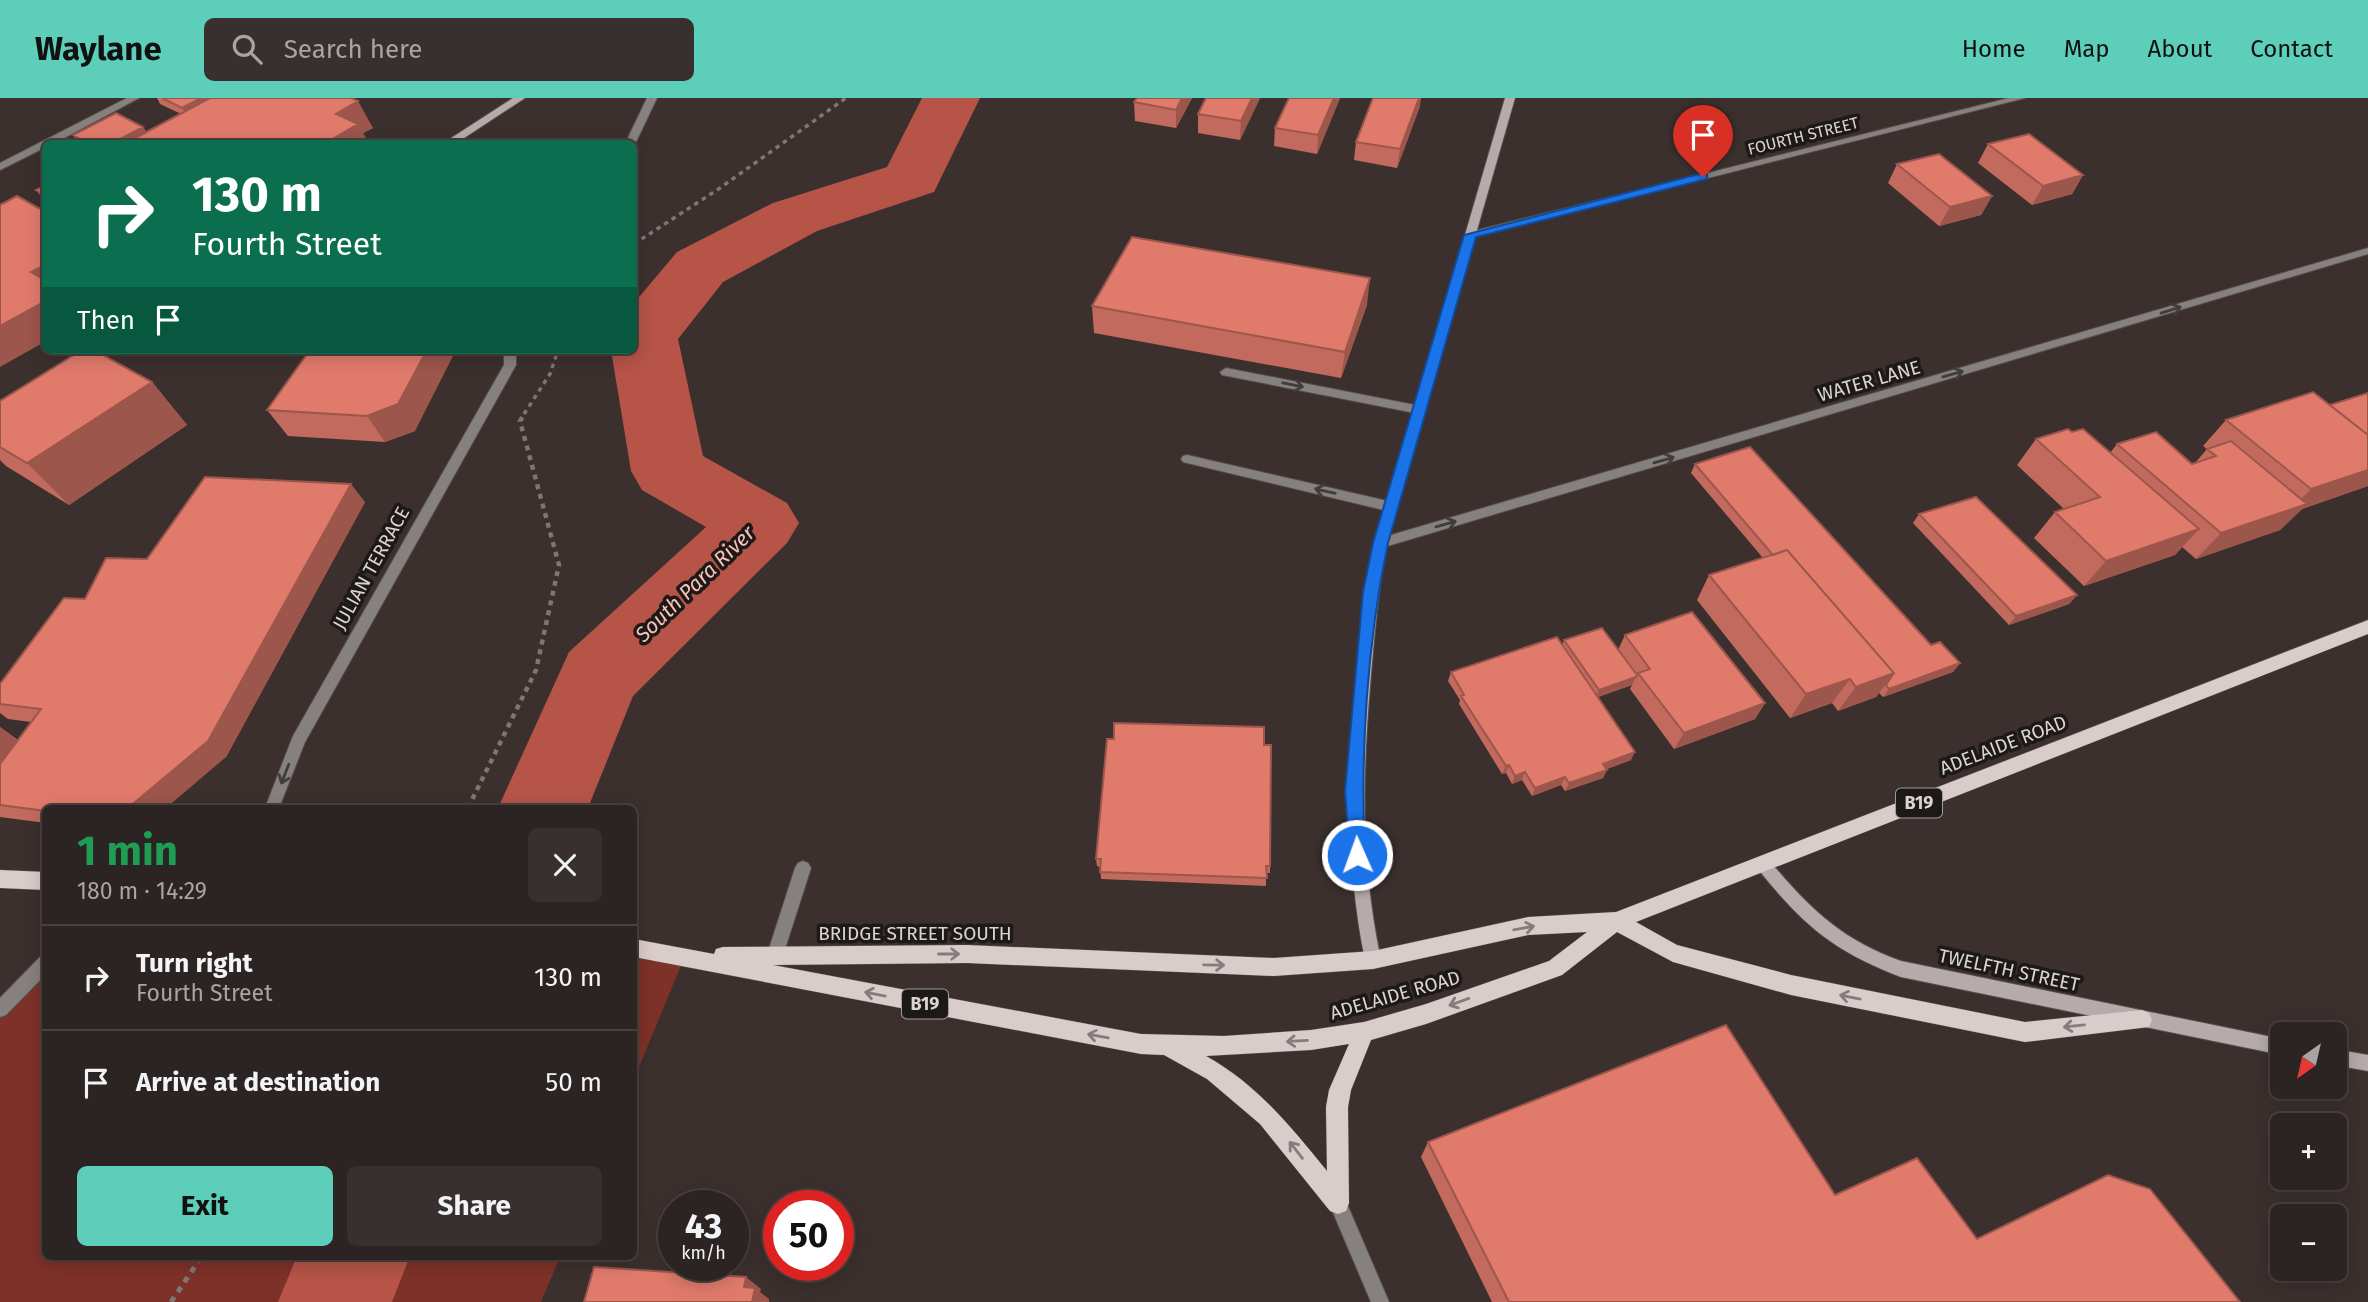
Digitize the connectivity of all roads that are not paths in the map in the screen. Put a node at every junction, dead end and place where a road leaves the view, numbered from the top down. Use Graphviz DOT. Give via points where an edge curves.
graph roads {
  1 [pos="134,98"];
  2 [pos="520,98"];
  3 [pos="652,98"];
  4 [pos="1510,98"];
  5 [pos="2020,98"];
  6 [pos="52,140"];
  7 [pos="453,140"];
  8 [pos="631,140"];
  9 [pos="42,145"];
  10 [pos="0,167"];
  11 [pos="1470,235"];
  12 [pos="2368,251"];
  13 [pos="510,354"];
  14 [pos="1226,372"];
  15 [pos="1419,410"];
  16 [pos="1187,459"];
  17 [pos="1392,507"];
  18 [pos="1381,543"];
  19 [pos="2368,627"];
  20 [pos="273,805"];
  21 [pos="1763,864"];
  22 [pos="803,868"];
  23 [pos="0,879"];
  24 [pos="42,881"];
  25 [pos="1616,921"];
  26 [pos="637,948"];
  27 [pos="685,956"];
  28 [pos="775,956"];
  29 [pos="1373,960"];
  30 [pos="1145,964"];
  31 [pos="42,966"];
  32 [pos="0,1009"];
  33 [pos="2142,1020"];
  34 [pos="1364,1032"];
  35 [pos="1166,1044"];
  36 [pos="2270,1045"];
  37 [pos="2347,1059"];
  38 [pos="2368,1063"];
  39 [pos="1338,1203"];
  40 [pos="1380,1302"];
  1 -- 6 [label="street"];
  2 -- 7 [label="main road"];
  3 -- 8 [label="street"];
  4 -- 11 [label="main road"];
  5 -- 11 [label="street, FOURTH STREET"];
  9 -- 10 [label="street"];
  11 -- 15 [label="main road"];
  18 -- 12 [label="street, WATER LANE, one-way"];
  13 -- 20 [label="street, JULIAN TERRACE, one-way" via="510,365 298,740"];
  14 -- 15 [label="street, one-way"];
  15 -- 17 [label="main road"];
  17 -- 16 [label="street, one-way"];
  17 -- 18 [label="main road"];
  18 -- 29 [label="main road" via="1370,592 1354,791 1358,876"];
  19 -- 21 [label="main road, ADELAIDE ROAD / B19"];
  21 -- 25 [label="main road, ADELAIDE ROAD / B19"];
  21 -- 33 [label="main road, TWELFTH STREET" via="1801,912 1874,960"];
  22 -- 28 [label="street"];
  23 -- 24 [label="main road"];
  29 -- 25 [label="main road, ADELAIDE ROAD / B19, one-way" via="1528,926"];
  33 -- 25 [label="main road, one-way" via="2025,1031 1754,975 1674,953"];
  25 -- 34 [label="main road, ADELAIDE ROAD / B19, one-way" via="1555,968"];
  26 -- 27 [label="main road, BRIDGE STREET SOUTH / B19"];
  27 -- 28 [label="main road, BRIDGE STREET SOUTH / B19"];
  35 -- 27 [label="main road, BRIDGE STREET SOUTH / B19, one-way" via="1142,1044 968,1013"];
  28 -- 30 [label="main road, BRIDGE STREET SOUTH / B19, one-way" via="967,954"];
  30 -- 29 [label="main road, ADELAIDE ROAD / B19, one-way" via="1274,967"];
  31 -- 32 [label="street"];
  33 -- 36 [label="main road, TWELFTH STREET"];
  34 -- 35 [label="main road, ADELAIDE ROAD / B19, one-way" via="1224,1046"];
  34 -- 39 [label="main road" via="1339,1099"];
  39 -- 35 [label="main road, one-way" via="1268,1116 1214,1072"];
  37 -- 38 [label="main road"];
  39 -- 40 [label="street"];
}
